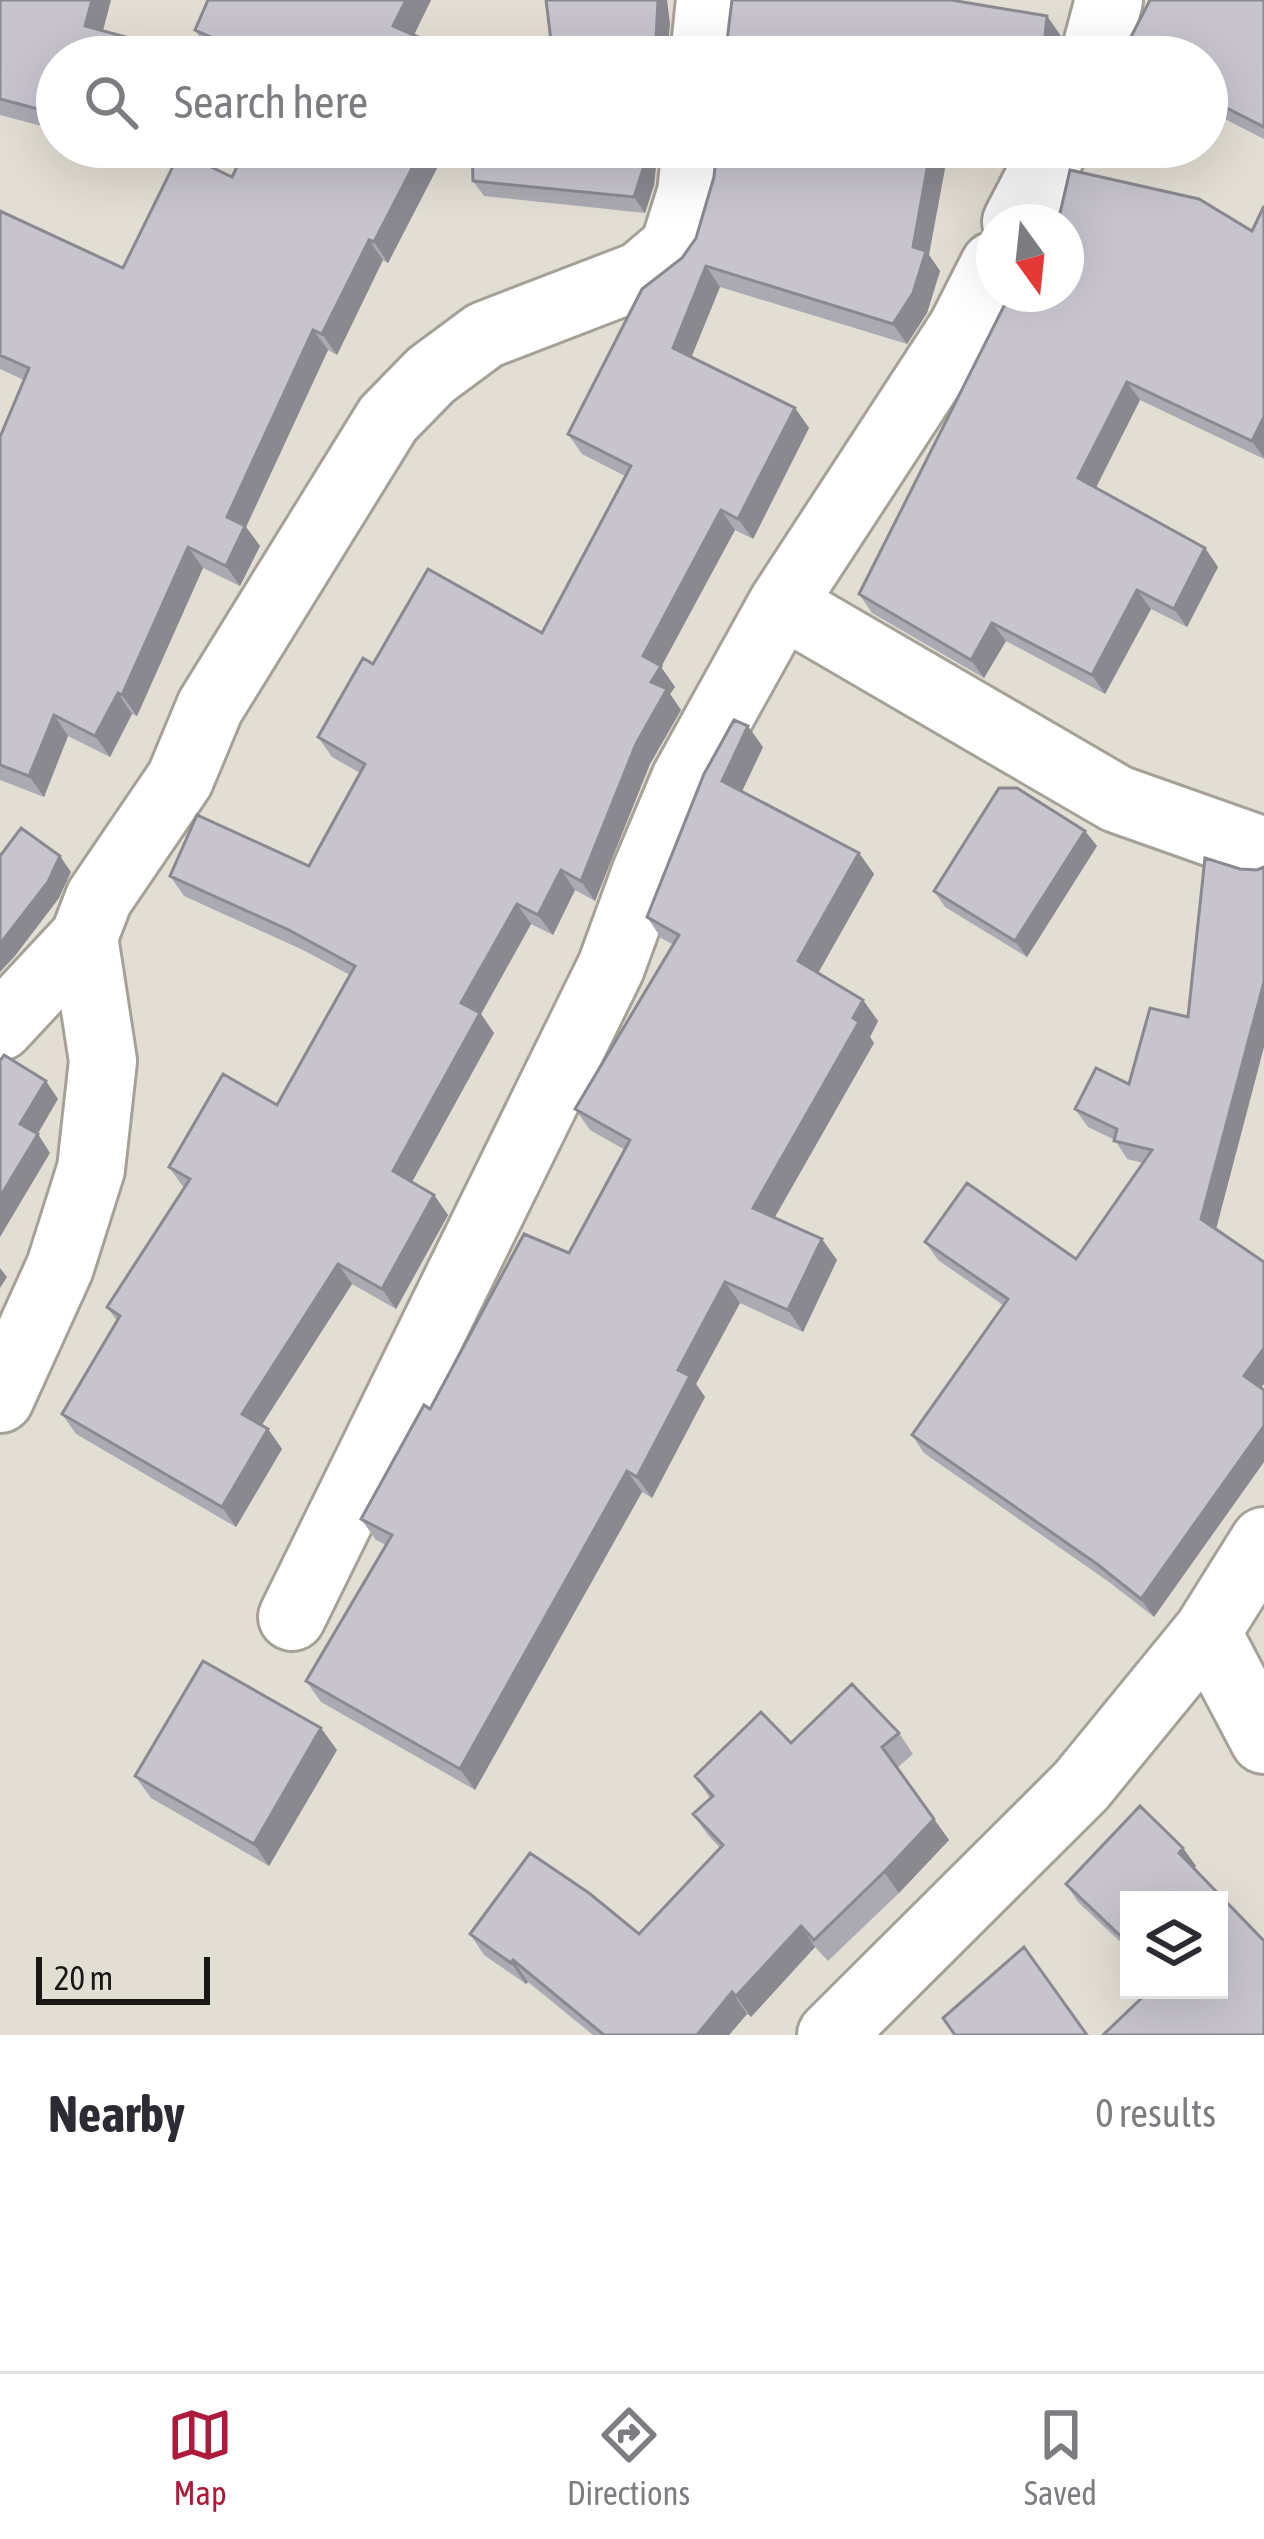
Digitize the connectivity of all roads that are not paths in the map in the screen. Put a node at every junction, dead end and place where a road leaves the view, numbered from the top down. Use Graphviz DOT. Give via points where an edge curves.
graph roads {
  1 [pos="710,0"];
  2 [pos="706,36"];
  3 [pos="694,168"];
  4 [pos="1044,168"];
  5 [pos="1025,204"];
  6 [pos="976,300"];
  7 [pos="782,604"];
  8 [pos="1264,851"];
  9 [pos="84,937"];
  10 [pos="0,1027"];
  11 [pos="0,1399"];
  12 [pos="1264,1541"];
  13 [pos="292,1617"];
  14 [pos="1207,1632"];
  15 [pos="1264,1740"];
  16 [pos="836,2033"];
  1 -- 2 [label="street"];
  3 -- 9 [label="street" via="674,247 641,275 484,335 388,419 210,707 180,778 98,898"];
  4 -- 5 [label="street"];
  6 -- 7 [label="street"];
  7 -- 8 [label="street" via="1118,799"];
  7 -- 13 [label="street" via="685,779 611,967"];
  9 -- 10 [label="street"];
  9 -- 11 [label="street" via="103,1061 91,1169 60,1268"];
  12 -- 14 [label="street"];
  14 -- 15 [label="street"];
  14 -- 16 [label="street" via="1081,1786"];
}
